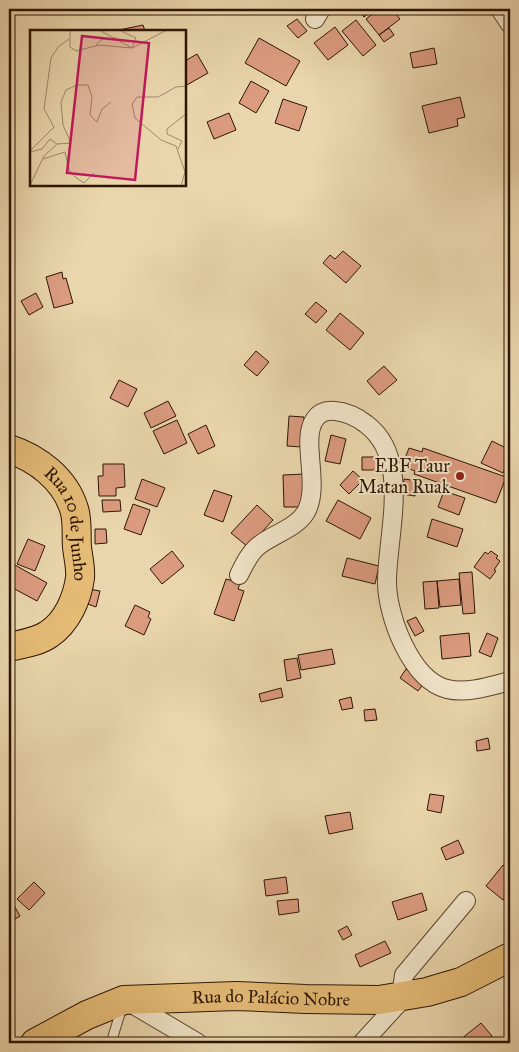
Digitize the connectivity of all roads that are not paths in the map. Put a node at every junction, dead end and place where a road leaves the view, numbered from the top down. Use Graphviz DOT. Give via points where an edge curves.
graph roads {
  1 [pos="500,9"];
  2 [pos="510,24"];
  3 [pos="9,449"];
  4 [pos="239,575"];
  5 [pos="9,646"];
  6 [pos="510,680"];
  7 [pos="466,901"];
  8 [pos="510,957"];
  9 [pos="403,996"];
  10 [pos="124,1000"];
  11 [pos="36,1043"];
  12 [pos="111,1043"];
  13 [pos="198,1043"];
  14 [pos="362,1043"];
  1 -- 2 [label="street"];
  3 -- 5 [label="main road, Rua 10 de Junho" via="26,455 65,488 75,510 80,576 66,617 49,634"];
  4 -- 6 [label="street" via="257,546 296,523 306,511 312,488 310,440 314,420 326,411 352,416 372,429 389,456 394,492 388,597 396,626 414,663 433,684 448,689 480,688"];
  7 -- 9 [label="street" via="404,975"];
  8 -- 9 [label="main road, Rua do Palácio Nobre" via="461,982"];
  9 -- 10 [label="main road, Rua do Palácio Nobre" via="378,1000 236,996"];
  9 -- 14 [label="street"];
  10 -- 11 [label="main road, Rua do Palácio Nobre" via="87,1014"];
  10 -- 12 [label="lane"];
  10 -- 13 [label="street"];
}
